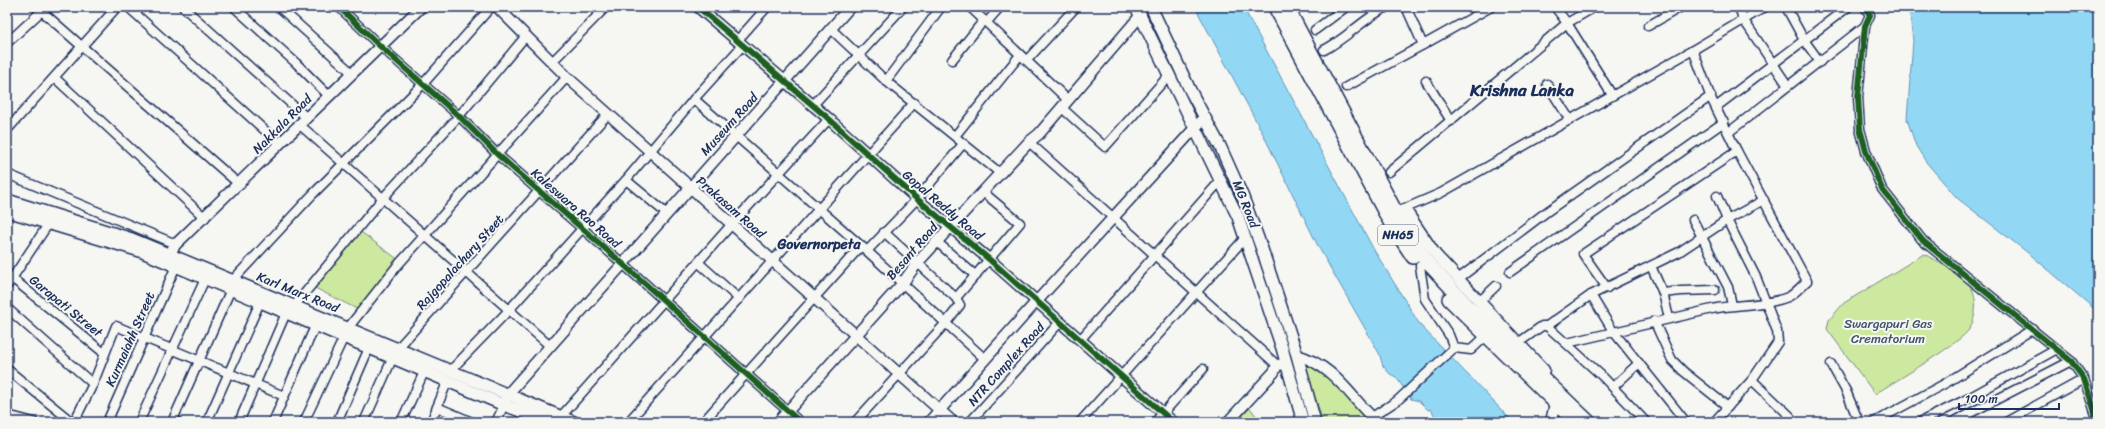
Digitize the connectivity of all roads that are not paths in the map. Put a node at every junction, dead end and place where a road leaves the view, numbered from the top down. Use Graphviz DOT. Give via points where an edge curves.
graph roads {
  1 [pos="117,7"];
  2 [pos="128,7"];
  3 [pos="183,7"];
  4 [pos="234,7"];
  5 [pos="279,7"];
  6 [pos="339,7"];
  7 [pos="421,7"];
  8 [pos="491,7"];
  9 [pos="497,7"];
  10 [pos="606,7"];
  11 [pos="698,7"];
  12 [pos="767,7"];
  13 [pos="850,7"];
  14 [pos="903,7"];
  15 [pos="941,7"];
  16 [pos="970,7"];
  17 [pos="1000,7"];
  18 [pos="1076,7"];
  19 [pos="1150,7"];
  20 [pos="1270,7"];
  21 [pos="1275,7"];
  22 [pos="1287,7"];
  23 [pos="1346,7"];
  24 [pos="1387,7"];
  25 [pos="1406,7"];
  26 [pos="1491,7"];
  27 [pos="1555,7"];
  28 [pos="1595,7"];
  29 [pos="1681,7"];
  30 [pos="1739,7"];
  31 [pos="1765,7"];
  32 [pos="1786,7"];
  33 [pos="1848,7"];
  34 [pos="1865,7"];
  35 [pos="42,8"];
  36 [pos="1138,11"];
  37 [pos="1743,19"];
  38 [pos="985,21"];
  39 [pos="1282,21"];
  40 [pos="1567,23"];
  41 [pos="1648,26"];
  42 [pos="1865,26"];
  43 [pos="831,29"];
  44 [pos="1315,30"];
  45 [pos="525,37"];
  46 [pos="1804,40"];
  47 [pos="7,43"];
  48 [pos="740,43"];
  49 [pos="1423,45"];
  50 [pos="83,46"];
  51 [pos="380,46"];
  52 [pos="1324,50"];
  53 [pos="1693,50"];
  54 [pos="858,55"];
  55 [pos="1023,58"];
  56 [pos="952,60"];
  57 [pos="1820,62"];
  58 [pos="551,63"];
  59 [pos="1772,65"];
  60 [pos="352,73"];
  61 [pos="1170,74"];
  62 [pos="567,77"];
  63 [pos="55,78"];
  64 [pos="886,81"];
  65 [pos="1426,81"];
  66 [pos="784,82"];
  67 [pos="423,84"];
  68 [pos="1547,84"];
  69 [pos="1788,86"];
  70 [pos="1346,87"];
  71 [pos="328,96"];
  72 [pos="1612,96"];
  73 [pos="1711,96"];
  74 [pos="694,99"];
  75 [pos="914,103"];
  76 [pos="1065,104"];
  77 [pos="812,106"];
  78 [pos="1716,107"];
  79 [pos="608,114"];
  80 [pos="459,116"];
  81 [pos="1205,117"];
  82 [pos="828,119"];
  83 [pos="1570,120"];
  84 [pos="303,122"];
  85 [pos="1451,122"];
  86 [pos="1724,122"];
  87 [pos="1194,126"];
  88 [pos="7,130"];
  89 [pos="1729,132"];
  90 [pos="736,136"];
  91 [pos="955,136"];
  92 [pos="1029,142"];
  93 [pos="280,144"];
  94 [pos="963,144"];
  95 [pos="1737,150"];
  96 [pos="650,152"];
  97 [pos="498,155"];
  98 [pos="868,155"];
  99 [pos="343,164"];
  100 [pos="1389,172"];
  101 [pos="779,173"];
  102 [pos="1000,173"];
  103 [pos="7,174"];
  104 [pos="626,180"];
  105 [pos="1222,180"];
  106 [pos="240,185"];
  107 [pos="690,188"];
  108 [pos="540,192"];
  109 [pos="983,192"];
  110 [pos="1717,196"];
  111 [pos="382,199"];
  112 [pos="917,199"];
  113 [pos="7,200"];
  114 [pos="1764,200"];
  115 [pos="819,210"];
  116 [pos="7,211"];
  117 [pos="1396,212"];
  118 [pos="667,214"];
  119 [pos="1112,217"];
  120 [pos="205,218"];
  121 [pos="1693,220"];
  122 [pos="1727,220"];
  123 [pos="49,223"];
  124 [pos="732,224"];
  125 [pos="951,227"];
  126 [pos="582,228"];
  127 [pos="884,232"];
  128 [pos="424,236"];
  129 [pos="1701,237"];
  130 [pos="1245,238"];
  131 [pos="937,242"];
  132 [pos="864,249"];
  133 [pos="170,253"];
  134 [pos="1156,256"];
  135 [pos="772,260"];
  136 [pos="990,260"];
  137 [pos="699,262"];
  138 [pos="918,262"];
  139 [pos="623,264"];
  140 [pos="176,266"];
  141 [pos="1420,266"];
  142 [pos="1651,266"];
  143 [pos="466,272"];
  144 [pos="1510,272"];
  145 [pos="976,276"];
  146 [pos="12,278"];
  147 [pos="205,279"];
  148 [pos="1458,279"];
  149 [pos="902,284"];
  150 [pos="231,285"];
  151 [pos="7,286"];
  152 [pos="1496,286"];
  153 [pos="1607,288"];
  154 [pos="1715,290"];
  155 [pos="1196,292"];
  156 [pos="1663,293"];
  157 [pos="1591,295"];
  158 [pos="814,298"];
  159 [pos="956,298"];
  160 [pos="739,299"];
  161 [pos="665,301"];
  162 [pos="1036,301"];
  163 [pos="260,302"];
  164 [pos="1479,302"];
  165 [pos="1765,302"];
  166 [pos="295,305"];
  167 [pos="1732,305"];
  168 [pos="7,308"];
  169 [pos="508,310"];
  170 [pos="286,312"];
  171 [pos="1669,318"];
  172 [pos="1654,321"];
  173 [pos="1060,322"];
  174 [pos="316,324"];
  175 [pos="945,324"];
  176 [pos="1547,326"];
  177 [pos="2033,329"];
  178 [pos="1614,331"];
  179 [pos="346,332"];
  180 [pos="855,335"];
  181 [pos="705,336"];
  182 [pos="1486,336"];
  183 [pos="144,338"];
  184 [pos="1080,340"];
  185 [pos="1518,343"];
  186 [pos="1566,344"];
  187 [pos="550,346"];
  188 [pos="172,348"];
  189 [pos="369,348"];
  190 [pos="2057,350"];
  191 [pos="1452,351"];
  192 [pos="395,352"];
  193 [pos="104,353"];
  194 [pos="1297,355"];
  195 [pos="199,359"];
  196 [pos="985,359"];
  197 [pos="2072,361"];
  198 [pos="1639,363"];
  199 [pos="1831,364"];
  200 [pos="1282,365"];
  201 [pos="7,369"];
  202 [pos="1203,369"];
  203 [pos="424,370"];
  204 [pos="230,372"];
  205 [pos="899,373"];
  206 [pos="747,374"];
  207 [pos="450,375"];
  208 [pos="1120,377"];
  209 [pos="2084,379"];
  210 [pos="1752,380"];
  211 [pos="256,383"];
  212 [pos="93,384"];
  213 [pos="1613,387"];
  214 [pos="284,396"];
  215 [pos="506,400"];
  216 [pos="1555,403"];
  217 [pos="437,407"];
  218 [pos="1728,407"];
  219 [pos="788,411"];
  220 [pos="939,411"];
  221 [pos="1163,413"];
  222 [pos="7,415"];
  223 [pos="1790,416"];
  224 [pos="530,418"];
  225 [pos="558,419"];
  226 [pos="1371,420"];
  227 [pos="2098,421"];
  228 [pos="34,422"];
  229 [pos="73,422"];
  230 [pos="108,422"];
  231 [pos="139,422"];
  232 [pos="172,422"];
  233 [pos="207,422"];
  234 [pos="239,422"];
  235 [pos="272,422"];
  236 [pos="304,422"];
  237 [pos="337,422"];
  238 [pos="364,422"];
  239 [pos="401,422"];
  240 [pos="430,422"];
  241 [pos="472,422"];
  242 [pos="496,422"];
  243 [pos="550,422"];
  244 [pos="574,422"];
  245 [pos="628,422"];
  246 [pos="703,422"];
  247 [pos="778,422"];
  248 [pos="800,422"];
  249 [pos="855,422"];
  250 [pos="929,422"];
  251 [pos="953,422"];
  252 [pos="970,422"];
  253 [pos="1080,422"];
  254 [pos="1155,422"];
  255 [pos="1173,422"];
  256 [pos="1228,422"];
  257 [pos="1303,422"];
  258 [pos="1314,422"];
  259 [pos="1551,422"];
  260 [pos="1575,422"];
  261 [pos="1589,422"];
  262 [pos="1597,422"];
  263 [pos="1646,422"];
  264 [pos="1686,422"];
  265 [pos="1714,422"];
  266 [pos="1859,422"];
  267 [pos="1874,422"];
  268 [pos="1920,422"];
  269 [pos="1953,422"];
  270 [pos="2006,422"];
  1 -- 50 [label="street"];
  2 -- 93 [label="street"];
  3 -- 84 [label="street"];
  4 -- 71 [label="street"];
  5 -- 60 [label="street"];
  6 -- 51 [label="street, Kaleswara Rao Road"];
  7 -- 51 [label="street, Nakkala Road"];
  8 -- 67 [label="street"];
  9 -- 45 [label="street, Prakasam Road"];
  10 -- 58 [label="street"];
  11 -- 48 [label="street, Gopal Reddy Road"];
  12 -- 48 [label="street"];
  13 -- 43 [label="street, Museum Road"];
  14 -- 54 [label="street"];
  15 -- 64 [label="street"];
  16 -- 38 [label="street"];
  17 -- 38 [label="street"];
  18 -- 55 [label="street"];
  19 -- 81 [label="main road, MG Road"];
  20 -- 39 [label="highway"];
  21 -- 39 [label="highway, NH65"];
  22 -- 117 [label="highway, NH65"];
  23 -- 44 [label="street"];
  24 -- 52 [label="street" via="1376,12 1339,42"];
  25 -- 49 [label="street"];
  26 -- 49 [label="street"];
  27 -- 40 [label="street"];
  28 -- 40 [label="street"];
  29 -- 41 [label="street"];
  30 -- 37 [label="street"];
  31 -- 37 [label="street"];
  32 -- 46 [label="street"];
  33 -- 46 [label="street"];
  34 -- 42 [label="street" via="1870,15"];
  35 -- 47 [label="street"];
  35 -- 50 [label="street"];
  36 -- 61 [label="main road, MG Road"];
  36 -- 76 [label="street, Besant Road"];
  37 -- 53 [label="street"];
  37 -- 59 [label="street"];
  38 -- 55 [label="street"];
  38 -- 56 [label="street"];
  39 -- 117 [label="highway, NH65"];
  40 -- 72 [label="street"];
  40 -- 85 [label="street"];
  42 -- 57 [label="street"];
  42 -- 177 [label="street" via="1858,97 1860,129 1882,189 1923,241"];
  43 -- 54 [label="street"];
  43 -- 66 [label="street, Museum Road"];
  45 -- 58 [label="street, Prakasam Road"];
  45 -- 80 [label="street"];
  46 -- 57 [label="street"];
  46 -- 59 [label="street"];
  48 -- 66 [label="street, Gopal Reddy Road"];
  48 -- 74 [label="street"];
  49 -- 70 [label="street"];
  50 -- 63 [label="street"];
  50 -- 106 [label="street"];
  51 -- 60 [label="street, Nakkala Road"];
  51 -- 67 [label="street, Kaleswara Rao Road"];
  53 -- 72 [label="street"];
  53 -- 73 [label="street"];
  54 -- 64 [label="street"];
  54 -- 77 [label="street"];
  55 -- 76 [label="street"];
  55 -- 91 [label="street"];
  57 -- 69 [label="street"];
  58 -- 62 [label="street, Prakasam Road"];
  59 -- 69 [label="street"];
  59 -- 78 [label="street"];
  60 -- 71 [label="street, Nakkala Road"];
  61 -- 76 [label="street" via="1105,147"];
  61 -- 87 [label="main road, MG Road"];
  62 -- 79 [label="street, Prakasam Road"];
  62 -- 97 [label="street"];
  63 -- 88 [label="street"];
  63 -- 120 [label="street"];
  64 -- 75 [label="street"];
  65 -- 85 [label="street"];
  66 -- 77 [label="street, Gopal Reddy Road"];
  66 -- 90 [label="street, Museum Road"];
  67 -- 80 [label="street, Kaleswara Rao Road"];
  67 -- 99 [label="street"];
  68 -- 83 [label="street"];
  69 -- 89 [label="street"];
  71 -- 84 [label="street, Nakkala Road"];
  72 -- 83 [label="street"];
  73 -- 78 [label="street"];
  73 -- 148 [label="street" via="1545,213"];
  74 -- 90 [label="street"];
  74 -- 96 [label="street"];
  75 -- 91 [label="street"];
  75 -- 98 [label="street"];
  76 -- 92 [label="street, Besant Road"];
  77 -- 82 [label="street, Gopal Reddy Road"];
  78 -- 86 [label="street"];
  79 -- 96 [label="street, Prakasam Road"];
  79 -- 108 [label="street, Rajgopalachary Steet"];
  80 -- 97 [label="street, Kaleswara Rao Road"];
  80 -- 111 [label="street"];
  81 -- 87 [label="street"];
  81 -- 194 [label="main road, MG Road" via="1242,195"];
  82 -- 98 [label="street, Gopal Reddy Road"];
  82 -- 101 [label="street"];
  83 -- 117 [label="street" via="1442,193"];
  84 -- 93 [label="street, Nakkala Road"];
  84 -- 99 [label="street"];
  85 -- 100 [label="street"];
  86 -- 89 [label="street"];
  86 -- 144 [label="street"];
  87 -- 105 [label="main road, MG Road"];
  87 -- 119 [label="street"];
  89 -- 95 [label="street"];
  90 -- 101 [label="street"];
  90 -- 107 [label="street, Museum Road"];
  91 -- 94 [label="street"];
  92 -- 102 [label="street, Besant Road"];
  92 -- 119 [label="street"];
  93 -- 106 [label="street, Nakkala Road"];
  94 -- 102 [label="street"];
  94 -- 112 [label="street"];
  95 -- 114 [label="street"];
  95 -- 153 [label="street" via="1583,254"];
  96 -- 104 [label="street"];
  96 -- 107 [label="street, Prakasam Road"];
  97 -- 108 [label="street, Kaleswara Rao Road"];
  97 -- 128 [label="street"];
  98 -- 112 [label="street, Gopal Reddy Road"];
  98 -- 115 [label="street"];
  99 -- 111 [label="street"];
  99 -- 150 [label="street"];
  101 -- 115 [label="street"];
  101 -- 124 [label="street"];
  102 -- 109 [label="street, Besant Road"];
  103 -- 133 [label="street"];
  104 -- 118 [label="street"];
  104 -- 126 [label="street"];
  105 -- 130 [label="main road, MG Road"];
  105 -- 134 [label="street"];
  106 -- 120 [label="street, Nakkala Road"];
  107 -- 118 [label="street, Museum Road"];
  107 -- 124 [label="street, Prakasam Road"];
  108 -- 126 [label="street, Kaleswara Rao Road"];
  108 -- 143 [label="street, Rajgopalachary Steet"];
  109 -- 125 [label="street, Besant Road"];
  109 -- 136 [label="street" via="1020,223"];
  110 -- 122 [label="street"];
  111 -- 128 [label="street"];
  111 -- 166 [label="street"];
  112 -- 125 [label="street, Gopal Reddy Road"];
  112 -- 127 [label="street"];
  113 -- 133 [label="main road, Karl Marx Road"];
  114 -- 122 [label="street"];
  114 -- 165 [label="street" via="1807,281 1789,296"];
  115 -- 132 [label="street"];
  115 -- 135 [label="street"];
  116 -- 123 [label="main road, Karl Marx Road"];
  117 -- 141 [label="highway, NH65" via="1402,242"];
  117 -- 148 [label="street"];
  117 -- 261 [label="highway, NH65" via="1415,246 1446,284"];
  118 -- 139 [label="street, Museum Road"];
  119 -- 134 [label="street"];
  119 -- 162 [label="street"];
  120 -- 133 [label="street, Nakkala Road"];
  121 -- 129 [label="street"];
  122 -- 129 [label="street"];
  122 -- 165 [label="street" via="1756,277"];
  123 -- 133 [label="main road, Karl Marx Road" via="119,243"];
  123 -- 146 [label="street"];
  124 -- 135 [label="street, Prakasam Road"];
  124 -- 137 [label="street"];
  125 -- 131 [label="street, Besant Road"];
  125 -- 136 [label="street, Gopal Reddy Road"];
  126 -- 139 [label="street, Kaleswara Rao Road"];
  126 -- 169 [label="street"];
  127 -- 132 [label="street"];
  127 -- 138 [label="street"];
  128 -- 143 [label="street"];
  128 -- 179 [label="street" via="397,266"];
  129 -- 142 [label="street"];
  129 -- 167 [label="street" via="1728,287"];
  130 -- 155 [label="street"];
  130 -- 200 [label="main road, MG Road"];
  131 -- 138 [label="street, Besant Road"];
  131 -- 145 [label="street"];
  132 -- 149 [label="street"];
  132 -- 158 [label="street"];
  133 -- 140 [label="main road, Karl Marx Road"];
  133 -- 150 [label="main road, Karl Marx Road"];
  134 -- 155 [label="street"];
  134 -- 184 [label="street"];
  135 -- 158 [label="street, Prakasam Road"];
  135 -- 160 [label="street"];
  136 -- 145 [label="street"];
  136 -- 162 [label="street, Gopal Reddy Road"];
  137 -- 160 [label="street"];
  137 -- 161 [label="street"];
  138 -- 149 [label="street, Besant Road"];
  138 -- 159 [label="street"];
  139 -- 161 [label="street, Kaleswara Rao Road"];
  139 -- 187 [label="street, Museum Road"];
  140 -- 147 [label="main road, Karl Marx Road"];
  140 -- 183 [label="street, Kurmaiahh Street"];
  141 -- 182 [label="highway, NH65"];
  141 -- 191 [label="street" via="1425,299 1449,335"];
  142 -- 153 [label="street"];
  142 -- 156 [label="street"];
  143 -- 169 [label="street"];
  143 -- 192 [label="street, Rajgopalachary Steet"];
  145 -- 159 [label="street"];
  146 -- 151 [label="street"];
  146 -- 193 [label="street, Garapati Street"];
  147 -- 150 [label="main road, Karl Marx Road"];
  147 -- 188 [label="street"];
  148 -- 164 [label="street"];
  149 -- 175 [label="street"];
  149 -- 180 [label="street, Besant Road"];
  150 -- 163 [label="main road, Karl Marx Road"];
  150 -- 166 [label="main road, Karl Marx Road"];
  150 -- 195 [label="street"];
  152 -- 164 [label="street"];
  153 -- 157 [label="street"];
  154 -- 156 [label="street"];
  155 -- 200 [label="street"];
  155 -- 208 [label="street"];
  156 -- 171 [label="street"];
  157 -- 176 [label="street"];
  157 -- 178 [label="street"];
  158 -- 180 [label="street, Prakasam Road"];
  158 -- 206 [label="street"];
  159 -- 175 [label="street" via="960,305"];
  160 -- 181 [label="street"];
  161 -- 181 [label="street, Kaleswara Rao Road"];
  161 -- 225 [label="street"];
  162 -- 173 [label="street, Gopal Reddy Road"];
  162 -- 196 [label="street"];
  163 -- 170 [label="main road, Karl Marx Road"];
  163 -- 204 [label="street"];
  164 -- 185 [label="street"];
  165 -- 167 [label="street"];
  165 -- 210 [label="street" via="1777,332 1778,342"];
  166 -- 179 [label="main road, Karl Marx Road"];
  167 -- 171 [label="street"];
  168 -- 212 [label="street"];
  169 -- 187 [label="street"];
  169 -- 207 [label="street"];
  170 -- 174 [label="main road, Karl Marx Road"];
  170 -- 211 [label="street"];
  171 -- 172 [label="street"];
  172 -- 178 [label="street"];
  172 -- 218 [label="street" via="1672,360"];
  173 -- 184 [label="street, Gopal Reddy Road"];
  173 -- 252 [label="street, NTR Complex Road"];
  174 -- 179 [label="main road, Karl Marx Road"];
  174 -- 214 [label="street"];
  175 -- 196 [label="street"];
  175 -- 205 [label="street"];
  176 -- 185 [label="street" via="1542,326"];
  176 -- 186 [label="street"];
  177 -- 190 [label="street"];
  177 -- 267 [label="street" via="1946,383"];
  178 -- 186 [label="street"];
  178 -- 198 [label="street"];
  179 -- 189 [label="main road, Karl Marx Road"];
  179 -- 192 [label="main road, Karl Marx Road"];
  179 -- 236 [label="street"];
  180 -- 205 [label="street, Prakasam Road"];
  180 -- 219 [label="street, Besant Road"];
  181 -- 206 [label="street, Kaleswara Rao Road"];
  181 -- 245 [label="street"];
  182 -- 191 [label="street" via="1471,350"];
  182 -- 216 [label="highway, NH65"];
  183 -- 188 [label="street"];
  183 -- 193 [label="street" via="116,326"];
  183 -- 230 [label="street, Kurmaiahh Street"];
  184 -- 208 [label="street, Gopal Reddy Road"];
  185 -- 262 [label="street"];
  186 -- 213 [label="street"];
  187 -- 215 [label="street, Museum Road"];
  188 -- 195 [label="street"];
  188 -- 231 [label="street"];
  189 -- 192 [label="main road, Karl Marx Road"];
  189 -- 237 [label="street"];
  190 -- 197 [label="street"];
  190 -- 268 [label="street"];
  191 -- 226 [label="street" via="1398,400"];
  192 -- 203 [label="main road, Karl Marx Road"];
  192 -- 207 [label="main road, Karl Marx Road"];
  192 -- 238 [label="street, Rajgopalachary Steet"];
  193 -- 212 [label="street"];
  194 -- 226 [label="street" via="1329,372 1347,388"];
  194 -- 258 [label="main road, MG Road"];
  195 -- 204 [label="street"];
  195 -- 232 [label="street"];
  196 -- 220 [label="street"];
  197 -- 209 [label="street"];
  197 -- 269 [label="street"];
  198 -- 213 [label="street"];
  198 -- 264 [label="street"];
  199 -- 266 [label="street"];
  200 -- 256 [label="street"];
  200 -- 257 [label="main road, MG Road"];
  201 -- 229 [label="street"];
  202 -- 221 [label="street"];
  203 -- 207 [label="main road, Karl Marx Road"];
  203 -- 239 [label="street"];
  204 -- 211 [label="street"];
  204 -- 233 [label="street"];
  205 -- 220 [label="street, Prakasam Road"];
  205 -- 249 [label="street"];
  206 -- 219 [label="street, Kaleswara Rao Road"];
  206 -- 246 [label="street"];
  207 -- 215 [label="main road, Karl Marx Road"];
  207 -- 217 [label="street"];
  208 -- 221 [label="street, Gopal Reddy Road"];
  208 -- 253 [label="street"];
  209 -- 227 [label="street"];
  209 -- 270 [label="street"];
  210 -- 218 [label="street"];
  210 -- 223 [label="street"];
  211 -- 214 [label="street"];
  211 -- 234 [label="street"];
  212 -- 229 [label="street"];
  213 -- 263 [label="street"];
  214 -- 235 [label="street"];
  215 -- 224 [label="main road, Karl Marx Road"];
  215 -- 225 [label="main road, Karl Marx Road"];
  215 -- 242 [label="street"];
  216 -- 259 [label="street"];
  216 -- 260 [label="highway, NH65"];
  217 -- 240 [label="street"];
  217 -- 241 [label="street"];
  218 -- 265 [label="street"];
  219 -- 247 [label="street, Besant Road"];
  219 -- 248 [label="street, Kaleswara Rao Road"];
  220 -- 250 [label="street"];
  220 -- 251 [label="street, Prakasam Road"];
  221 -- 254 [label="street"];
  221 -- 255 [label="street, Gopal Reddy Road"];
  222 -- 228 [label="street"];
  224 -- 243 [label="main road, Karl Marx Road"];
  225 -- 244 [label="main road, Karl Marx Road"];
}
